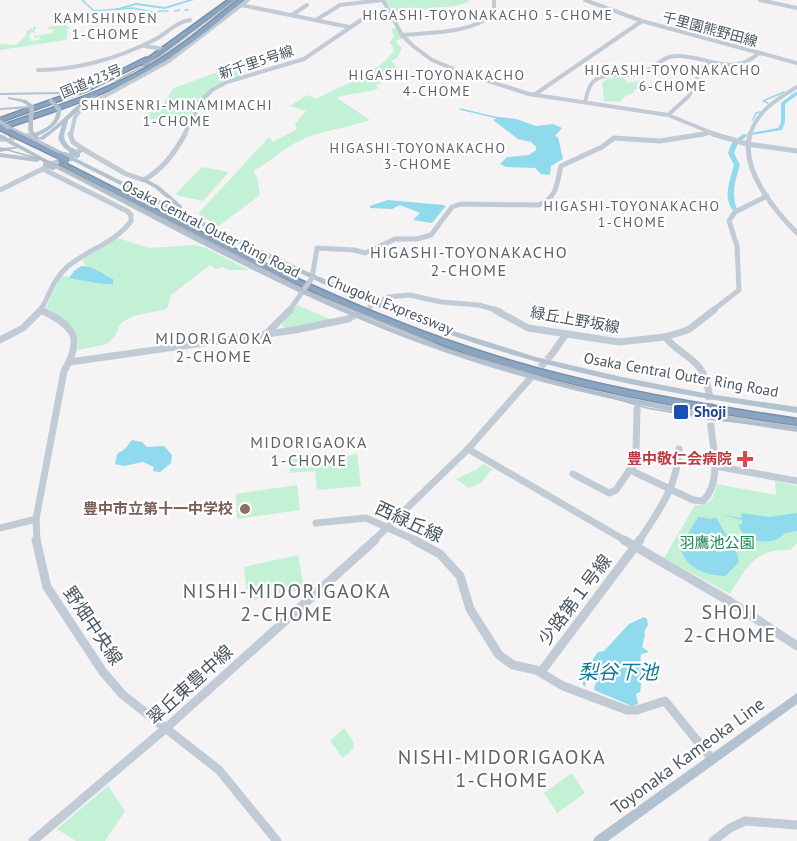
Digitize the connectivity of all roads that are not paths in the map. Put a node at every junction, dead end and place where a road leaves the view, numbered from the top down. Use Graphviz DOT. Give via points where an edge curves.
graph roads {
  1 [pos="230,0"];
  2 [pos="248,0"];
  3 [pos="382,0"];
  4 [pos="494,0"];
  5 [pos="585,0"];
  6 [pos="760,0"];
  7 [pos="240,2"];
  8 [pos="307,5"];
  9 [pos="797,8"];
  10 [pos="226,9"];
  11 [pos="292,15"];
  12 [pos="391,15"];
  13 [pos="215,17"];
  14 [pos="208,18"];
  15 [pos="190,20"];
  16 [pos="316,20"];
  17 [pos="642,21"];
  18 [pos="195,25"];
  19 [pos="349,27"];
  20 [pos="402,34"];
  21 [pos="193,37"];
  22 [pos="142,46"];
  23 [pos="163,49"];
  24 [pos="759,53"];
  25 [pos="709,62"];
  26 [pos="797,63"];
  27 [pos="38,70"];
  28 [pos="110,79"];
  29 [pos="128,79"];
  30 [pos="96,87"];
  31 [pos="797,87"];
  32 [pos="39,92"];
  33 [pos="54,93"];
  34 [pos="534,95"];
  35 [pos="0,96"];
  36 [pos="54,101"];
  37 [pos="585,102"];
  38 [pos="0,109"];
  39 [pos="668,114"];
  40 [pos="69,115"];
  41 [pos="1,129"];
  42 [pos="710,133"];
  43 [pos="35,135"];
  44 [pos="41,139"];
  45 [pos="747,144"];
  46 [pos="16,148"];
  47 [pos="54,149"];
  48 [pos="83,149"];
  49 [pos="797,151"];
  50 [pos="0,153"];
  51 [pos="60,161"];
  52 [pos="144,180"];
  53 [pos="0,190"];
  54 [pos="767,196"];
  55 [pos="797,233"];
  56 [pos="225,234"];
  57 [pos="312,277"];
  58 [pos="304,290"];
  59 [pos="388,297"];
  60 [pos="41,310"];
  61 [pos="348,319"];
  62 [pos="566,334"];
  63 [pos="266,335"];
  64 [pos="665,337"];
  65 [pos="0,340"];
  66 [pos="552,354"];
  67 [pos="70,362"];
  68 [pos="539,380"];
  69 [pos="527,382"];
  70 [pos="709,393"];
  71 [pos="637,409"];
  72 [pos="797,410"];
  73 [pos="797,416"];
  74 [pos="797,422"];
  75 [pos="711,426"];
  76 [pos="787,428"];
  77 [pos="797,429"];
  78 [pos="468,449"];
  79 [pos="679,449"];
  80 [pos="715,466"];
  81 [pos="632,468"];
  82 [pos="573,474"];
  83 [pos="797,481"];
  84 [pos="671,491"];
  85 [pos="36,519"];
  86 [pos="316,523"];
  87 [pos="389,527"];
  88 [pos="0,528"];
  89 [pos="635,547"];
  90 [pos="797,646"];
  91 [pos="541,672"];
  92 [pos="797,698"];
  93 [pos="166,728"];
  94 [pos="712,759"];
  95 [pos="797,825"];
  96 [pos="33,841"];
  97 [pos="278,841"];
  98 [pos="599,841"];
  99 [pos="713,841"];
  1 -- 14 [label="highway"];
  1 -- 18 [label="highway, 国道423号"];
  2 -- 7 [label="street"];
  3 -- 12 [label="street"];
  3 -- 16 [label="street" via="340,5"];
  4 -- 20 [label="street" via="495,13 480,25"];
  5 -- 17 [label="street, 千里園熊野田線"];
  6 -- 9 [label="street"];
  7 -- 10 [label="highway"];
  7 -- 11 [label="street"];
  7 -- 21 [label="highway, 国道423号"];
  7 -- 48 [label="street" via="169,61 81,109 69,133"];
  8 -- 11 [label="street"];
  10 -- 13 [label="highway"];
  10 -- 21 [label="highway"];
  11 -- 16 [label="street"];
  12 -- 19 [label="street, 新千里5号線" via="367,18"];
  12 -- 20 [label="street"];
  13 -- 21 [label="highway"];
  13 -- 41 [label="highway" via="132,75"];
  14 -- 18 [label="highway"];
  14 -- 30 [label="highway" via="147,62"];
  15 -- 22 [label="street" via="178,22"];
  16 -- 19 [label="street"];
  17 -- 24 [label="street, 千里園熊野田線"];
  17 -- 34 [label="street"];
  18 -- 23 [label="highway, 国道423号"];
  19 -- 52 [label="street, 新千里5号線" via="307,58 212,90 202,100 176,153"];
  20 -- 34 [label="street" via="417,50 443,65"];
  21 -- 29 [label="highway, 国道423号"];
  22 -- 23 [label="street"];
  22 -- 27 [label="street" via="119,56"];
  23 -- 28 [label="highway, 国道423号"];
  24 -- 25 [label="street" via="747,63"];
  24 -- 26 [label="street, 千里園熊野田線"];
  25 -- 37 [label="street" via="673,56 641,74 601,78 590,85"];
  25 -- 39 [label="street" via="689,96"];
  28 -- 33 [label="main road" via="79,90"];
  28 -- 36 [label="highway, 国道423号"];
  29 -- 40 [label="main road" via="85,101"];
  29 -- 41 [label="highway, 国道423号"];
  30 -- 36 [label="highway"];
  30 -- 41 [label="highway"];
  31 -- 45 [label="street" via="770,106 750,132"];
  32 -- 33 [label="main road"];
  33 -- 35 [label="main road"];
  34 -- 37 [label="street"];
  35 -- 36 [label="main road" via="33,96"];
  35 -- 47 [label="main road, bridge" via="32,106 31,133"];
  36 -- 38 [label="main road" via="26,109"];
  36 -- 41 [label="highway, 国道423号"];
  36 -- 43 [label="main road, bridge" via="58,117 54,124"];
  37 -- 39 [label="street"];
  39 -- 42 [label="street"];
  40 -- 44 [label="main road"];
  40 -- 51 [label="main road" via="61,136 64,145"];
  41 -- 47 [label="main road, Osaka Central Outer Ring Road"];
  41 -- 51 [label="highway, Chugoku Expressway"];
  42 -- 45 [label="street"];
  42 -- 57 [label="street" via="660,141 614,138 561,166 552,199 547,203 461,204 452,207 435,232 426,238 395,239 365,253 317,248"];
  45 -- 49 [label="street"];
  45 -- 54 [label="street" via="750,165"];
  46 -- 50 [label="main road"];
  47 -- 51 [label="main road, Osaka Central Outer Ring Road"];
  48 -- 51 [label="street"];
  48 -- 52 [label="street"];
  50 -- 51 [label="main road"];
  51 -- 53 [label="street"];
  51 -- 56 [label="main road, Osaka Central Outer Ring Road" via="155,199"];
  51 -- 58 [label="main road, Osaka Central Outer Ring Road" via="80,178"];
  51 -- 60 [label="street" via="132,218 125,229 62,272 51,284"];
  51 -- 73 [label="highway, Chugoku Expressway" via="294,273 452,339 621,387"];
  51 -- 74 [label="highway, Chugoku Expressway" via="316,289 460,348 618,392"];
  52 -- 56 [label="main road"];
  54 -- 55 [label="street"];
  54 -- 64 [label="street, 緑丘上野坂線" via="734,213 729,221 740,258 739,290 688,330"];
  56 -- 57 [label="main road, Osaka Central Outer Ring Road"];
  57 -- 58 [label="street, bridge"];
  57 -- 72 [label="main road, Osaka Central Outer Ring Road" via="430,325 554,364 670,390"];
  58 -- 63 [label="street" via="287,315"];
  58 -- 68 [label="main road, Osaka Central Outer Ring Road" via="429,344"];
  59 -- 62 [label="street, 緑丘上野坂線" via="410,294 441,302 479,305 499,311 524,326"];
  60 -- 65 [label="street" via="26,326"];
  60 -- 67 [label="street" via="72,331 75,345"];
  61 -- 63 [label="street"];
  62 -- 64 [label="street, 緑丘上野坂線" via="619,342"];
  62 -- 66 [label="street"];
  63 -- 67 [label="street"];
  64 -- 70 [label="street" via="699,364"];
  67 -- 85 [label="street, 野畑中央線" via="64,371"];
  68 -- 71 [label="main road"];
  68 -- 76 [label="main road, Osaka Central Outer Ring Road" via="648,406"];
  69 -- 78 [label="street, 翠丘東豊中線"];
  71 -- 76 [label="main road" via="732,426"];
  71 -- 81 [label="street"];
  75 -- 80 [label="street"];
  76 -- 77 [label="main road, Osaka Central Outer Ring Road"];
  78 -- 87 [label="street, 翠丘東豊中線"];
  78 -- 89 [label="street"];
  79 -- 84 [label="street, 少路第１号線"];
  80 -- 83 [label="street"];
  80 -- 84 [label="street" via="706,500 693,500"];
  81 -- 82 [label="street" via="616,490 609,493"];
  81 -- 84 [label="street" via="634,473"];
  84 -- 89 [label="street, 少路第１号線"];
  85 -- 88 [label="street"];
  85 -- 93 [label="street, 野畑中央線" via="36,539 47,587 119,691"];
  86 -- 87 [label="street, 西緑丘線" via="360,518"];
  87 -- 91 [label="street, 西緑丘線" via="436,551 454,568 462,580 471,613 499,655 513,665"];
  87 -- 93 [label="street, 翠丘東豊中線"];
  89 -- 90 [label="street"];
  89 -- 91 [label="street, 少路第１号線"];
  91 -- 94 [label="street, 西緑丘線" via="563,686 630,711 665,701"];
  92 -- 94 [label="main road, Toyonaka Kameoka Line"];
  93 -- 96 [label="street, 翠丘東豊中線"];
  93 -- 97 [label="street, 野畑中央線" via="219,770"];
  94 -- 98 [label="main road, Toyonaka Kameoka Line"];
  95 -- 99 [label="street" via="745,821"];
}
